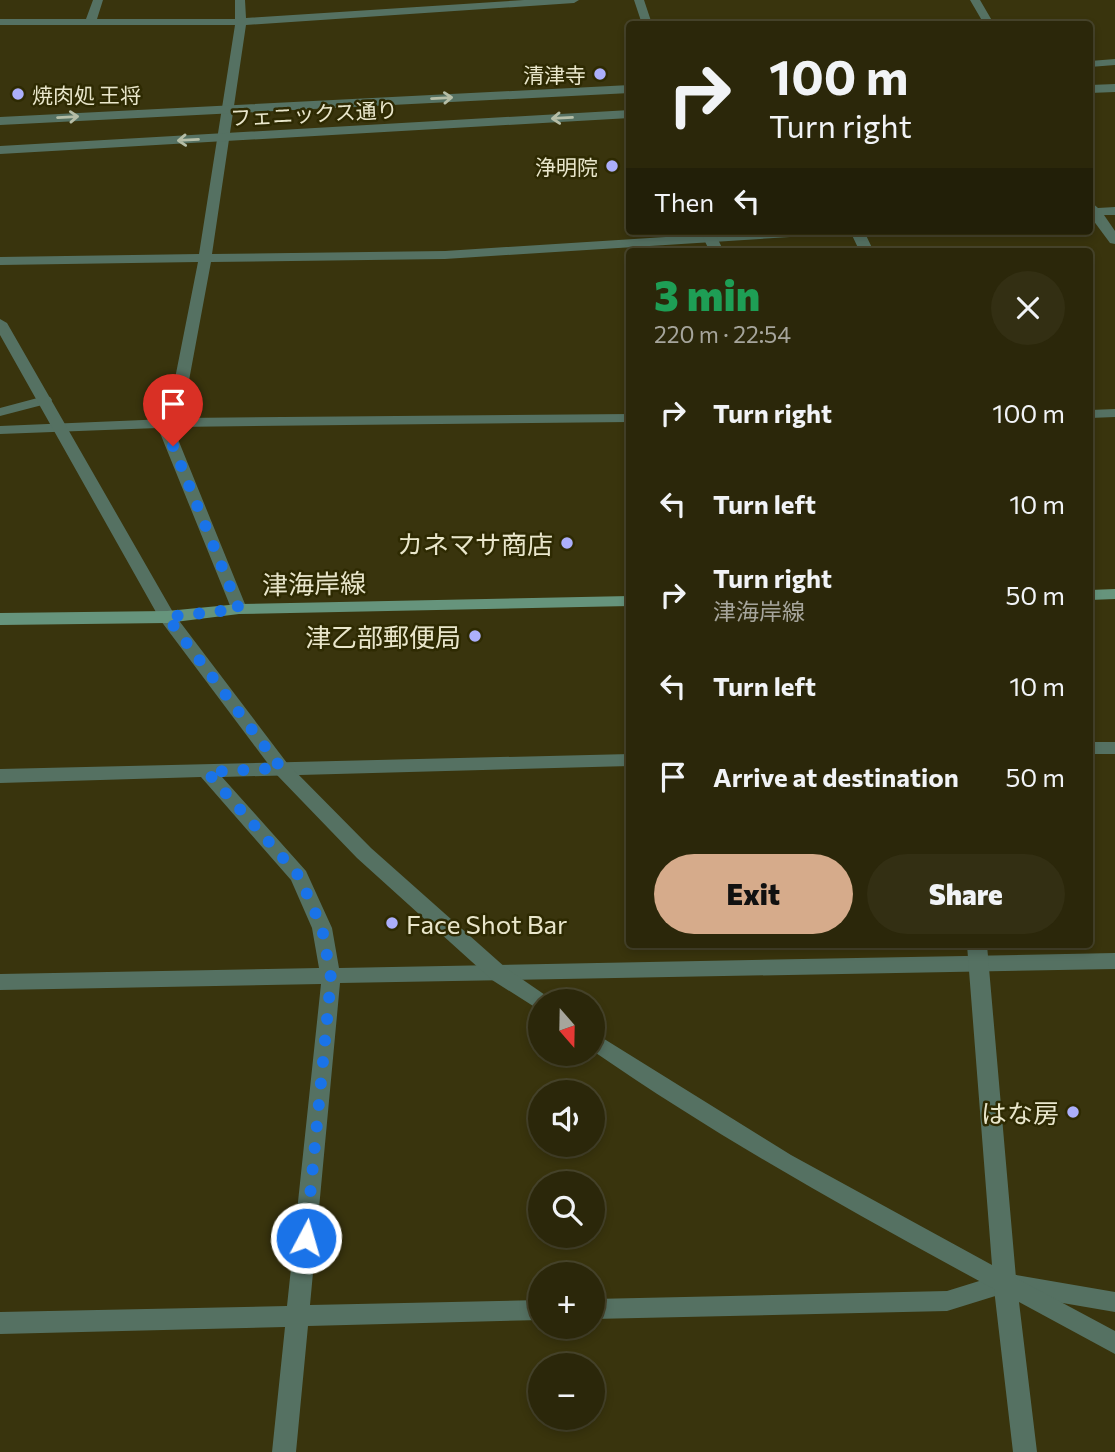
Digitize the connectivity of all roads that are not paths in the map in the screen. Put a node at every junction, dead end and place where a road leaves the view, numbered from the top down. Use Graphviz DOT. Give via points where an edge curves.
graph roads {
  1 [pos="98,0"];
  2 [pos="240,0"];
  3 [pos="574,0"];
  4 [pos="639,0"];
  5 [pos="975,0"];
  6 [pos="646,21"];
  7 [pos="987,21"];
  8 [pos="0,22"];
  9 [pos="91,22"];
  10 [pos="241,22"];
  11 [pos="1115,62"];
  12 [pos="1093,64"];
  13 [pos="1115,88"];
  14 [pos="626,89"];
  15 [pos="1093,89"];
  16 [pos="227,109"];
  17 [pos="626,114"];
  18 [pos="0,121"];
  19 [pos="224,138"];
  20 [pos="0,150"];
  21 [pos="1093,210"];
  22 [pos="1093,211"];
  23 [pos="1115,211"];
  24 [pos="708,235"];
  25 [pos="1115,240"];
  26 [pos="205,259"];
  27 [pos="0,261"];
  28 [pos="0,323"];
  29 [pos="45,400"];
  30 [pos="0,412"];
  31 [pos="1115,413"];
  32 [pos="1093,414"];
  33 [pos="626,418"];
  34 [pos="169,424"];
  35 [pos="61,426"];
  36 [pos="0,430"];
  37 [pos="1093,594"];
  38 [pos="1115,594"];
  39 [pos="626,601"];
  40 [pos="239,609"];
  41 [pos="167,617"];
  42 [pos="0,619"];
  43 [pos="1093,748"];
  44 [pos="1115,748"];
  45 [pos="626,760"];
  46 [pos="281,768"];
  47 [pos="207,772"];
  48 [pos="0,776"];
  49 [pos="978,955"];
  50 [pos="1115,961"];
  51 [pos="499,974"];
  52 [pos="331,978"];
  53 [pos="0,982"];
  54 [pos="528,994"];
  55 [pos="606,1049"];
  56 [pos="1005,1283"];
  57 [pos="1115,1302"];
  58 [pos="605,1309"];
  59 [pos="528,1310"];
  60 [pos="298,1316"];
  61 [pos="0,1323"];
  62 [pos="1115,1343"];
  63 [pos="284,1452"];
  64 [pos="1025,1452"];
  1 -- 9 [label="street"];
  2 -- 10 [label="street"];
  3 -- 10 [label="street"];
  4 -- 6 [label="street"];
  5 -- 7 [label="street"];
  8 -- 9 [label="street"];
  9 -- 10 [label="street"];
  10 -- 16 [label="street"];
  11 -- 12 [label="street"];
  13 -- 15 [label="street"];
  16 -- 14 [label="street, フェニックス通り, one-way"];
  18 -- 16 [label="street, フェニックス通り, one-way"];
  16 -- 19 [label="street"];
  17 -- 19 [label="street, フェニックス通り, one-way"];
  19 -- 20 [label="street, フェニックス通り, one-way"];
  19 -- 26 [label="street"];
  21 -- 23 [label="street"];
  22 -- 25 [label="street"];
  24 -- 26 [label="street" via="445,255"];
  26 -- 27 [label="street"];
  26 -- 34 [label="street"];
  28 -- 29 [label="street"];
  29 -- 30 [label="street"];
  29 -- 35 [label="street"];
  31 -- 32 [label="street"];
  33 -- 34 [label="street"];
  34 -- 35 [label="street"];
  34 -- 40 [label="street"];
  35 -- 36 [label="street"];
  35 -- 41 [label="street"];
  37 -- 38 [label="main road"];
  39 -- 40 [label="main road, 津海岸線"];
  40 -- 41 [label="main road, 津海岸線"];
  41 -- 42 [label="main road, 津海岸線"];
  41 -- 46 [label="street"];
  43 -- 44 [label="street"];
  45 -- 46 [label="street"];
  46 -- 47 [label="street"];
  46 -- 51 [label="street" via="364,853"];
  47 -- 48 [label="street"];
  47 -- 52 [label="street" via="299,876 322,928"];
  49 -- 50 [label="street"];
  49 -- 51 [label="street"];
  49 -- 56 [label="street"];
  51 -- 52 [label="street"];
  51 -- 54 [label="street"];
  52 -- 53 [label="street"];
  52 -- 60 [label="street"];
  55 -- 56 [label="street" via="787,1164"];
  56 -- 57 [label="street"];
  56 -- 58 [label="street" via="947,1301"];
  56 -- 62 [label="street"];
  56 -- 64 [label="street"];
  59 -- 60 [label="street"];
  60 -- 61 [label="street"];
  60 -- 63 [label="street"];
}
